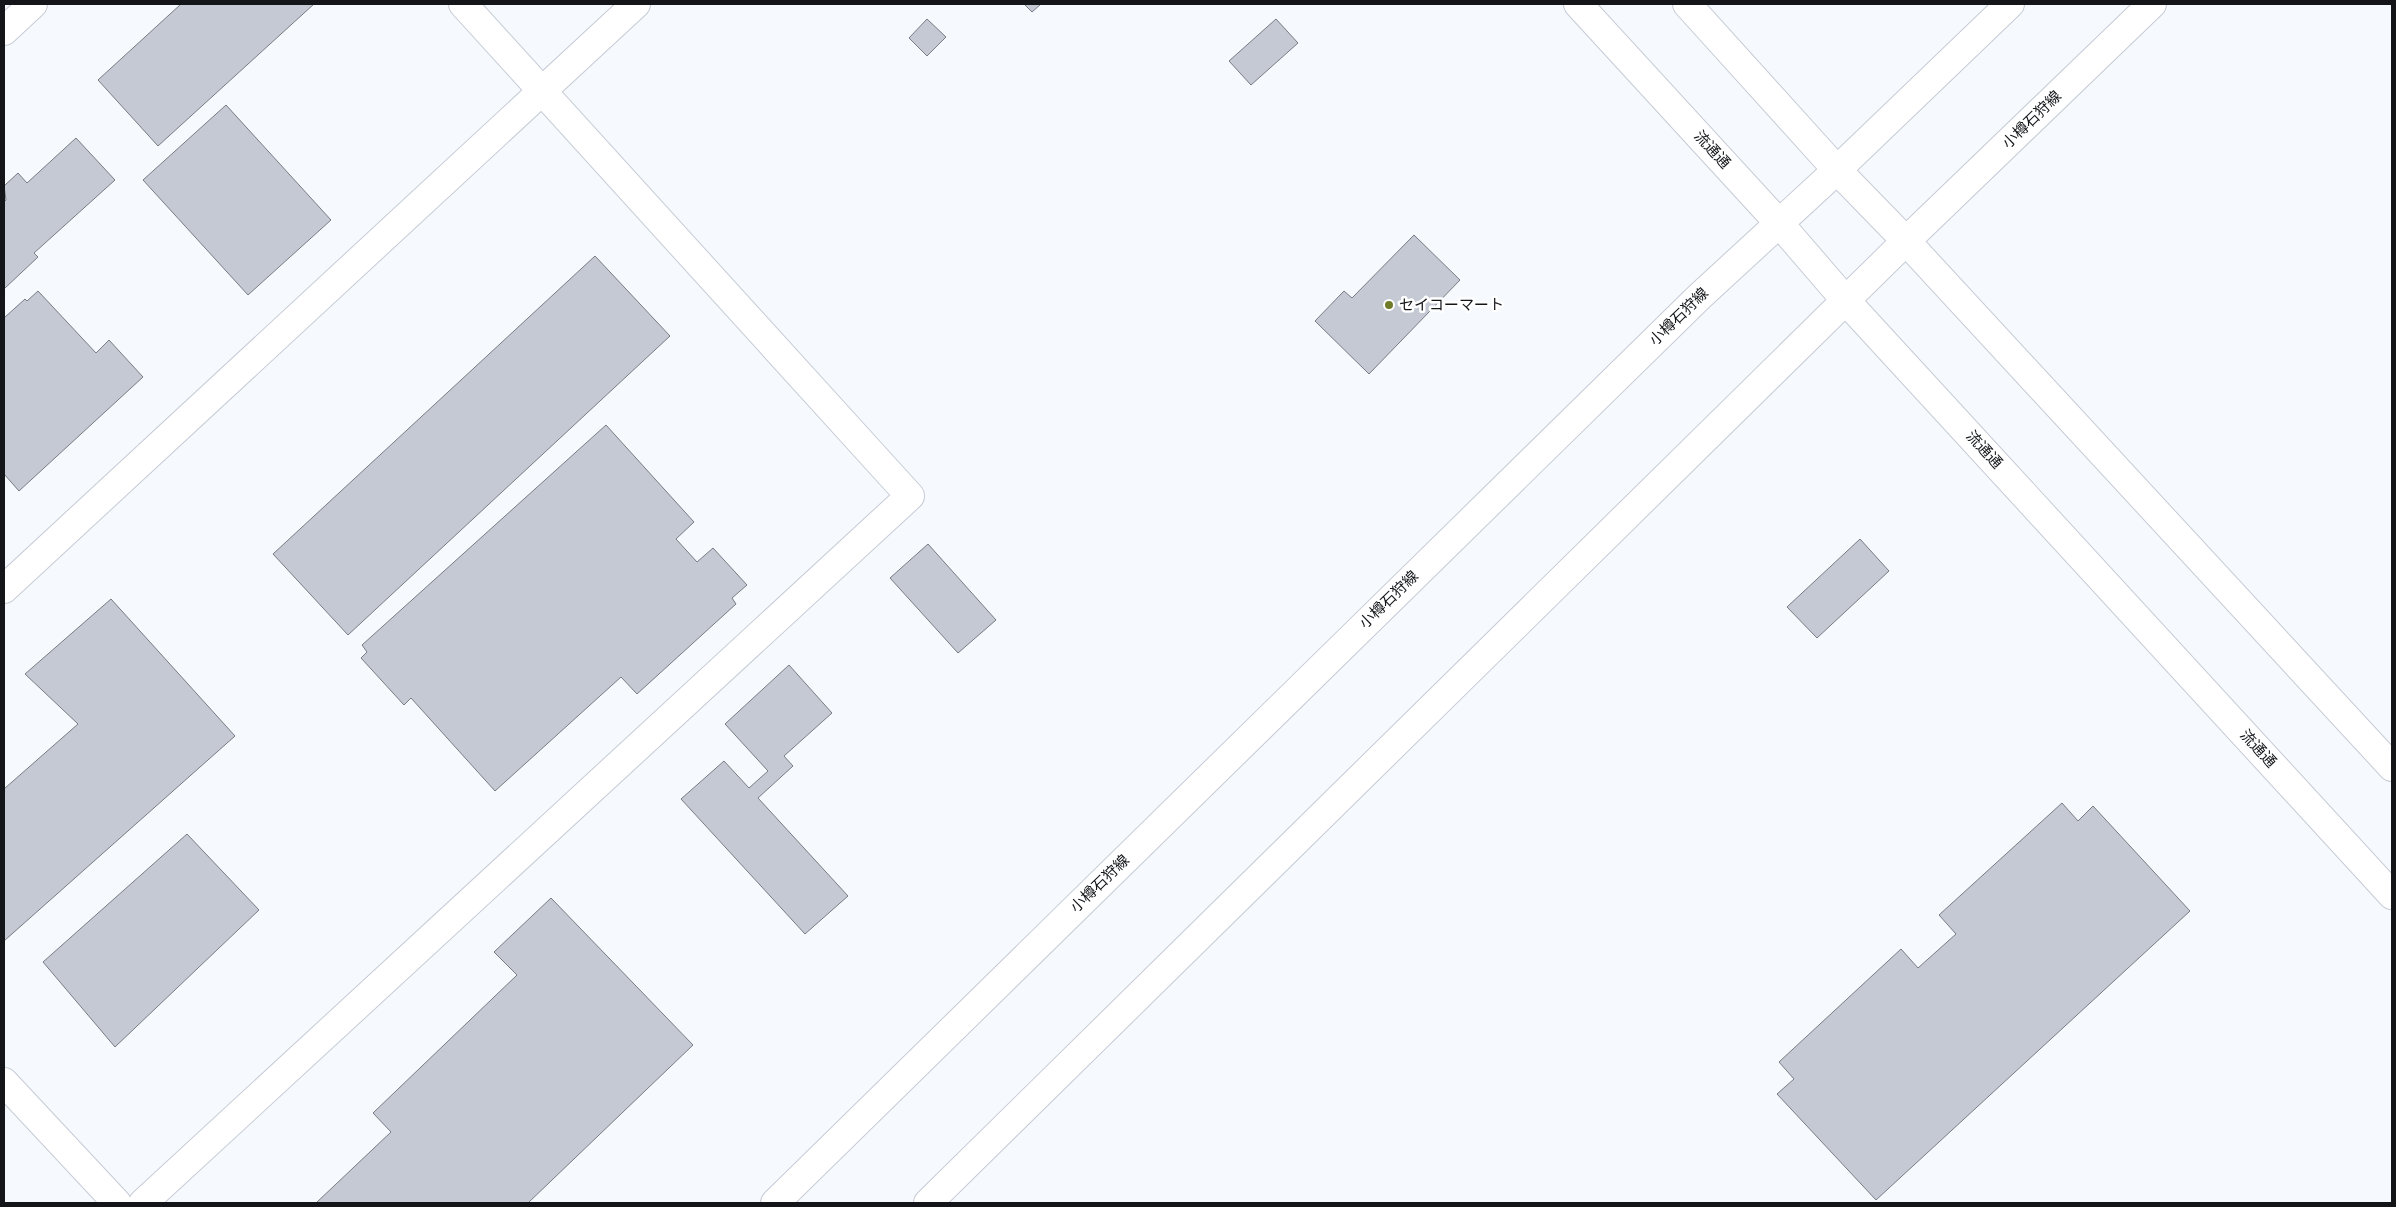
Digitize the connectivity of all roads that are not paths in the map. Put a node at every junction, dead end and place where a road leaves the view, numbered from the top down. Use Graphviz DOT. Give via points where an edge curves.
graph roads {
  1 [pos="33,4"];
  2 [pos="463,4"];
  3 [pos="636,4"];
  4 [pos="1578,4"];
  5 [pos="1688,4"];
  6 [pos="2010,4"];
  7 [pos="2152,4"];
  8 [pos="4,31"];
  9 [pos="543,90"];
  10 [pos="1837,170"];
  11 [pos="1779,223"];
  12 [pos="1906,242"];
  13 [pos="1847,302"];
  14 [pos="4,589"];
  15 [pos="2392,767"];
  16 [pos="2392,895"];
  17 [pos="4,1082"];
  18 [pos="117,1203"];
  19 [pos="143,1203"];
  20 [pos="775,1203"];
  21 [pos="928,1203"];
  1 -- 8 [label="street"];
  2 -- 9 [label="street"];
  3 -- 9 [label="street"];
  4 -- 11 [label="street, 流通通"];
  5 -- 10 [label="street"];
  6 -- 10 [label="street, 小樽石狩線"];
  7 -- 12 [label="street, 小樽石狩線"];
  9 -- 14 [label="street"];
  9 -- 19 [label="street" via="910,496"];
  10 -- 11 [label="street, 小樽石狩線"];
  10 -- 12 [label="street"];
  11 -- 13 [label="street, 流通通"];
  11 -- 20 [label="street, 小樽石狩線" via="1699,297"];
  12 -- 13 [label="street, 小樽石狩線"];
  12 -- 15 [label="street"];
  13 -- 16 [label="street, 流通通"];
  13 -- 21 [label="street, 小樽石狩線"];
  17 -- 18 [label="street"];
}
